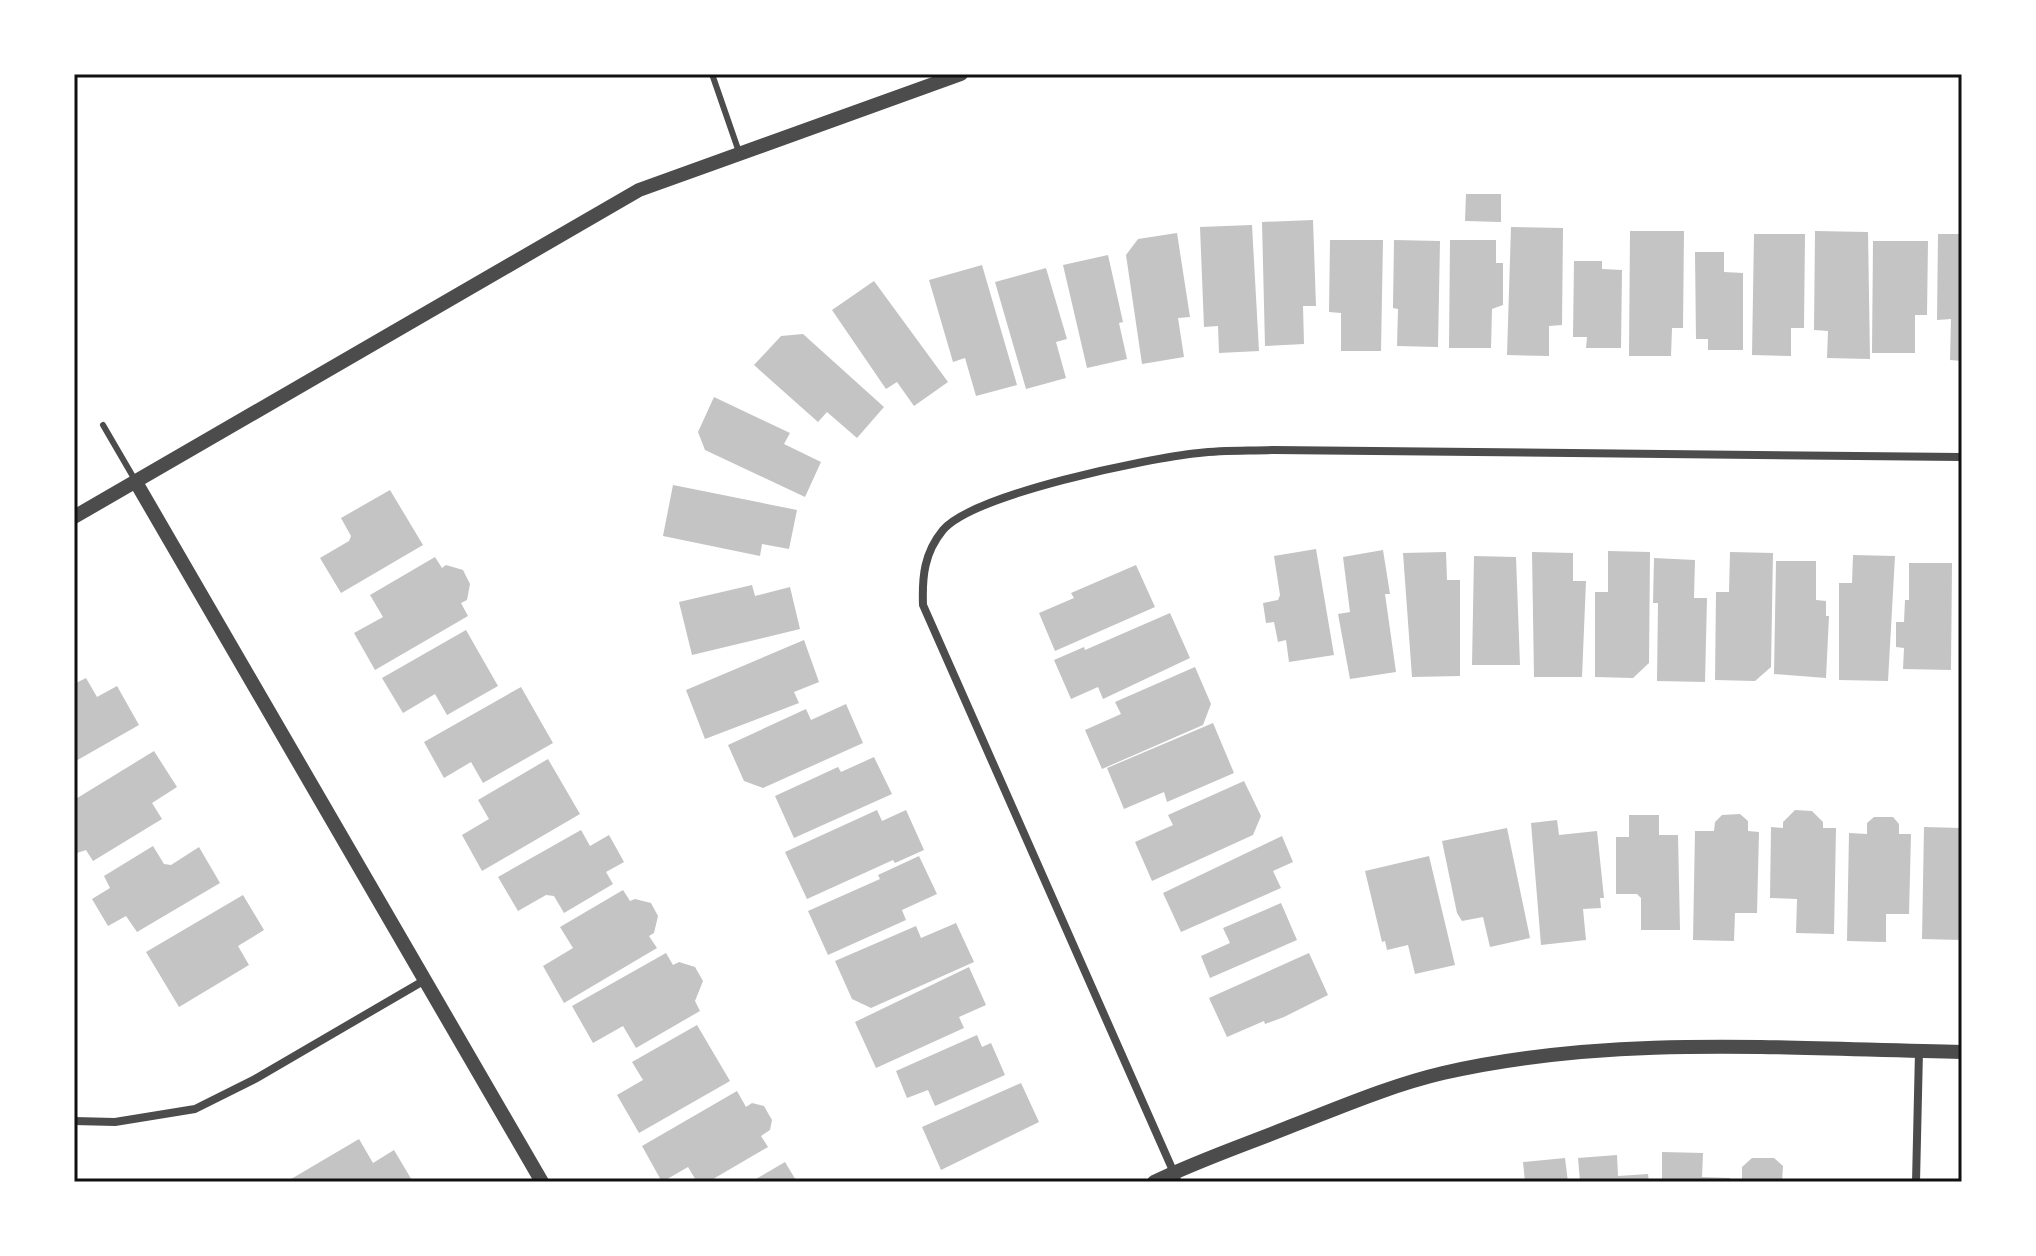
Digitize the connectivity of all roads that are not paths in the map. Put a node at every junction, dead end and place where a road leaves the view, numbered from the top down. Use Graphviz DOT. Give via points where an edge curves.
graph roads {
  1 [pos="712,74"];
  2 [pos="961,74"];
  3 [pos="740,155"];
  4 [pos="103,425"];
  5 [pos="1962,457"];
  6 [pos="137,484"];
  7 [pos="74,517"];
  8 [pos="425,980"];
  9 [pos="1919,1051"];
  10 [pos="1962,1052"];
  11 [pos="74,1121"];
  12 [pos="1176,1177"];
  13 [pos="542,1182"];
  14 [pos="1154,1182"];
  15 [pos="1916,1182"];
  1 -- 3 [label="lane"];
  2 -- 3 [label="street"];
  3 -- 6 [label="street" via="639,190"];
  4 -- 6 [label="lane"];
  5 -- 12 [label="street" via="1198,453 1120,467 987,504 962,514 943,530 928,553 923,605"];
  6 -- 7 [label="street"];
  6 -- 8 [label="street"];
  8 -- 11 [label="street" via="195,1109 115,1122"];
  8 -- 13 [label="street"];
  9 -- 10 [label="street"];
  9 -- 12 [label="street" via="1677,1047 1518,1059 1441,1073 1365,1098"];
  9 -- 15 [label="street"];
  12 -- 14 [label="street"];
}
